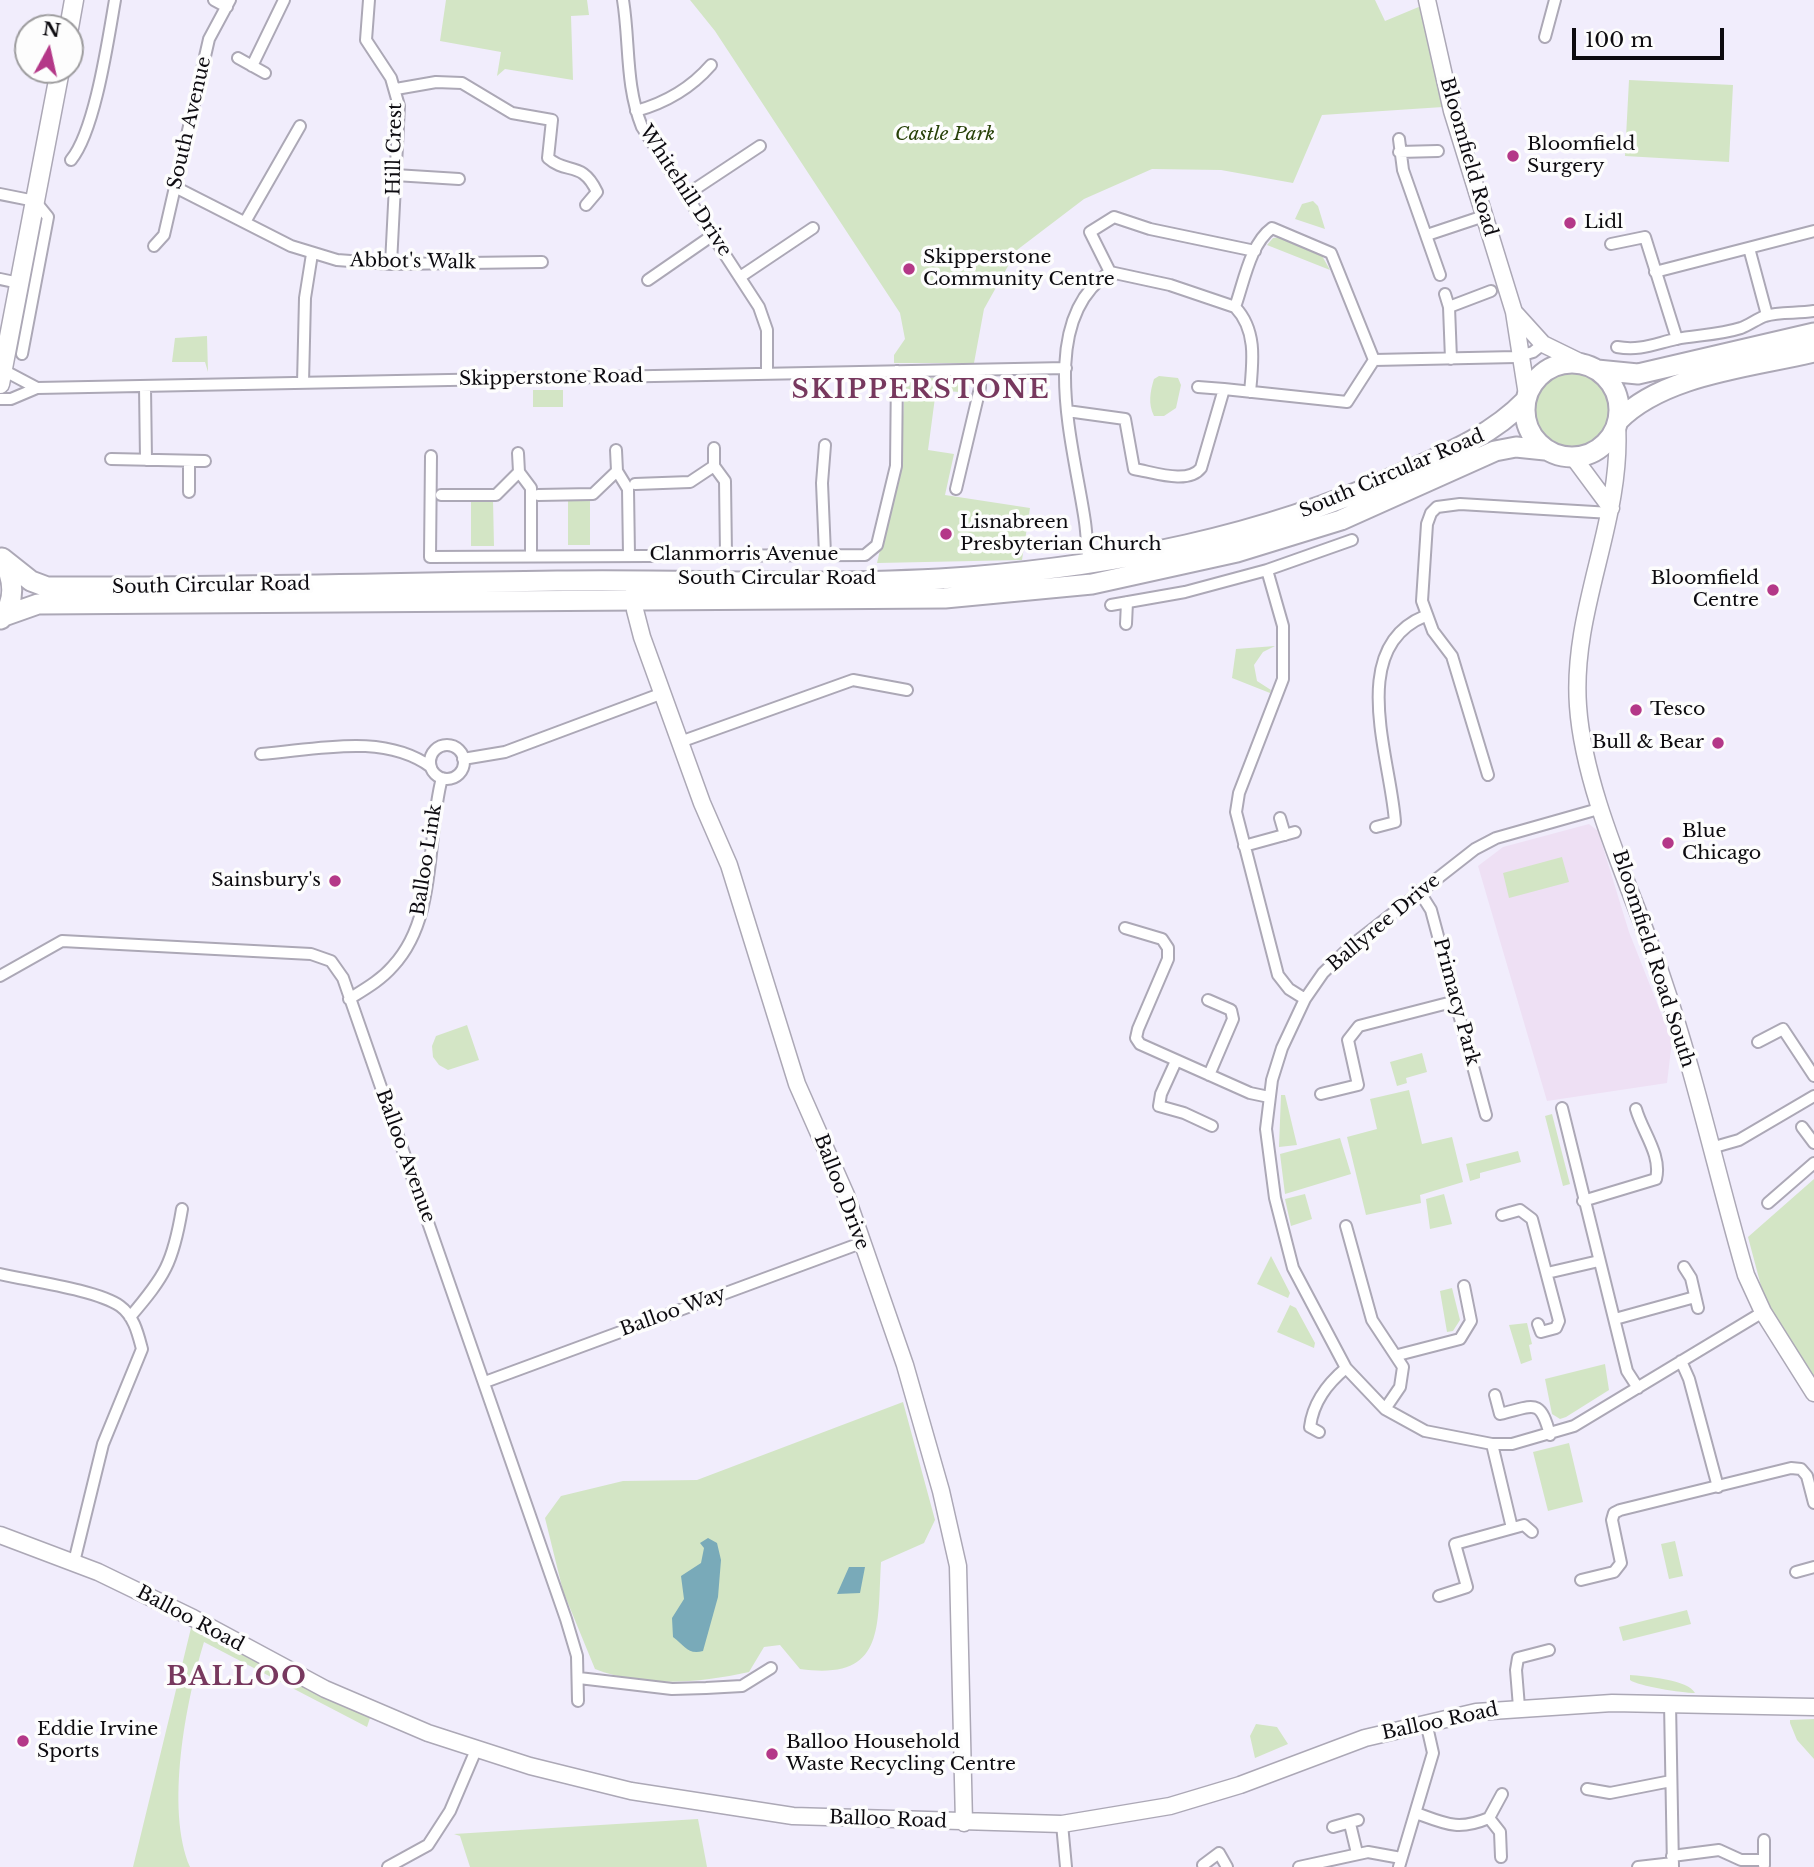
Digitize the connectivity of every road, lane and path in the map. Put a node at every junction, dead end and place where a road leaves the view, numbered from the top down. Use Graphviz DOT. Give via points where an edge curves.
graph roads {
  1 [pos="116,0"];
  2 [pos="214,0"];
  3 [pos="284,0"];
  4 [pos="369,0"];
  5 [pos="623,0"];
  6 [pos="1427,0"];
  7 [pos="1555,0"];
  8 [pos="228,3"];
  9 [pos="1545,37"];
  10 [pos="238,58"];
  11 [pos="711,65"];
  12 [pos="252,66"];
  13 [pos="265,73"];
  14 [pos="57,84"];
  15 [pos="396,89"];
  16 [pos="636,111"];
  17 [pos="300,126"];
  18 [pos="1399,139"];
  19 [pos="760,146"];
  20 [pos="1438,151"];
  21 [pos="1399,152"];
  22 [pos="71,160"];
  23 [pos="395,175"];
  24 [pos="459,179"];
  25 [pos="175,187"];
  26 [pos="0,194"];
  27 [pos="686,195"];
  28 [pos="35,201"];
  29 [pos="586,205"];
  30 [pos="1484,216"];
  31 [pos="244,222"];
  32 [pos="813,228"];
  33 [pos="1814,231"];
  34 [pos="1427,234"];
  35 [pos="1657,234"];
  36 [pos="713,235"];
  37 [pos="1645,237"];
  38 [pos="1611,244"];
  39 [pos="154,246"];
  40 [pos="1749,248"];
  41 [pos="1255,251"];
  42 [pos="312,254"];
  43 [pos="542,262"];
  44 [pos="391,264"];
  45 [pos="1110,272"];
  46 [pos="1655,272"];
  47 [pos="1440,275"];
  48 [pos="740,277"];
  49 [pos="0,279"];
  50 [pos="648,280"];
  51 [pos="19,283"];
  52 [pos="1490,292"];
  53 [pos="1445,294"];
  54 [pos="1235,307"];
  55 [pos="1449,307"];
  56 [pos="1814,310"];
  57 [pos="1514,312"];
  58 [pos="1767,315"];
  59 [pos="1814,333"];
  60 [pos="1677,339"];
  61 [pos="1543,344"];
  62 [pos="1617,347"];
  63 [pos="1814,352"];
  64 [pos="22,354"];
  65 [pos="1521,356"];
  66 [pos="1451,359"];
  67 [pos="1374,360"];
  68 [pos="1590,367"];
  69 [pos="1066,368"];
  70 [pos="980,369"];
  71 [pos="897,371"];
  72 [pos="766,374"];
  73 [pos="1,377"];
  74 [pos="303,383"];
  75 [pos="145,387"];
  76 [pos="1198,387"];
  77 [pos="37,388"];
  78 [pos="1224,389"];
  79 [pos="1250,391"];
  80 [pos="1526,397"];
  81 [pos="0,399"];
  82 [pos="1067,411"];
  83 [pos="1618,423"];
  84 [pos="825,445"];
  85 [pos="714,448"];
  86 [pos="616,450"];
  87 [pos="1545,450"];
  88 [pos="518,453"];
  89 [pos="431,456"];
  90 [pos="1574,458"];
  91 [pos="111,459"];
  92 [pos="146,460"];
  93 [pos="190,461"];
  94 [pos="205,461"];
  95 [pos="714,466"];
  96 [pos="617,471"];
  97 [pos="519,472"];
  98 [pos="635,484"];
  99 [pos="956,489"];
  100 [pos="189,492"];
  101 [pos="441,495"];
  102 [pos="538,495"];
  103 [pos="1611,510"];
  104 [pos="1352,540"];
  105 [pos="825,554"];
  106 [pos="629,555"];
  107 [pos="726,555"];
  108 [pos="531,556"];
  109 [pos="1,557"];
  110 [pos="1268,569"];
  111 [pos="1090,574"];
  112 [pos="634,590"];
  113 [pos="1127,602"];
  114 [pos="1111,605"];
  115 [pos="1425,616"];
  116 [pos="2,618"];
  117 [pos="1126,624"];
  118 [pos="906,690"];
  119 [pos="663,693"];
  120 [pos="680,742"];
  121 [pos="261,754"];
  122 [pos="463,759"];
  123 [pos="431,767"];
  124 [pos="1488,775"];
  125 [pos="442,778"];
  126 [pos="1601,807"];
  127 [pos="1280,818"];
  128 [pos="1376,827"];
  129 [pos="1244,846"];
  130 [pos="1419,891"];
  131 [pos="1125,928"];
  132 [pos="0,976"];
  133 [pos="349,999"];
  134 [pos="1305,999"];
  135 [pos="1208,1000"];
  136 [pos="1456,1001"];
  137 [pos="1758,1042"];
  138 [pos="1176,1061"];
  139 [pos="1209,1075"];
  140 [pos="1814,1076"];
  141 [pos="1321,1094"];
  142 [pos="1814,1096"];
  143 [pos="1269,1097"];
  144 [pos="1562,1108"];
  145 [pos="1636,1109"];
  146 [pos="1486,1115"];
  147 [pos="1212,1126"];
  148 [pos="1802,1127"];
  149 [pos="1814,1143"];
  150 [pos="1711,1148"];
  151 [pos="1814,1163"];
  152 [pos="1584,1201"];
  153 [pos="1768,1203"];
  154 [pos="182,1209"];
  155 [pos="1502,1215"];
  156 [pos="1346,1226"];
  157 [pos="861,1243"];
  158 [pos="1599,1261"];
  159 [pos="1684,1267"];
  160 [pos="1547,1273"];
  161 [pos="0,1274"];
  162 [pos="1464,1286"];
  163 [pos="1763,1312"];
  164 [pos="130,1317"];
  165 [pos="1615,1319"];
  166 [pos="1538,1324"];
  167 [pos="1398,1355"];
  168 [pos="1681,1361"];
  169 [pos="1346,1368"];
  170 [pos="485,1381"];
  171 [pos="1638,1388"];
  172 [pos="1814,1393"];
  173 [pos="1495,1395"];
  174 [pos="1385,1409"];
  175 [pos="1319,1432"];
  176 [pos="1550,1435"];
  177 [pos="1492,1444"];
  178 [pos="1718,1487"];
  179 [pos="1814,1503"];
  180 [pos="1512,1528"];
  181 [pos="1532,1532"];
  182 [pos="0,1535"];
  183 [pos="74,1562"];
  184 [pos="1814,1567"];
  185 [pos="1796,1572"];
  186 [pos="1581,1580"];
  187 [pos="1439,1596"];
  188 [pos="1549,1650"];
  189 [pos="771,1668"];
  190 [pos="579,1678"];
  191 [pos="578,1701"];
  192 [pos="1670,1703"];
  193 [pos="1519,1707"];
  194 [pos="1814,1707"];
  195 [pos="1426,1722"];
  196 [pos="476,1750"];
  197 [pos="1671,1781"];
  198 [pos="1587,1789"];
  199 [pos="1502,1794"];
  200 [pos="1416,1813"];
  201 [pos="1489,1818"];
  202 [pos="964,1823"];
  203 [pos="1062,1824"];
  204 [pos="1333,1827"];
  205 [pos="1764,1840"];
  206 [pos="1357,1853"];
  207 [pos="1501,1857"];
  208 [pos="1400,1862"];
  209 [pos="1672,1862"];
  210 [pos="1331,1863"];
  211 [pos="1764,1863"];
  212 [pos="1203,1866"];
  213 [pos="388,1867"];
  214 [pos="1066,1867"];
  215 [pos="1227,1867"];
  216 [pos="1299,1867"];
  217 [pos="1638,1867"];
  1 -- 22 [label="street" via="80,149"];
  2 -- 8 [label="street"];
  3 -- 12 [label="street"];
  4 -- 15 [label="street, Hill Crest" via="366,40"];
  5 -- 16 [label="street, Whitehill Drive"];
  6 -- 30 [label="street, Bloomfield Road" via="1452,111"];
  7 -- 9 [label="street"];
  8 -- 25 [label="street, South Avenue" via="209,40"];
  10 -- 12 [label="street"];
  11 -- 16 [label="street" via="666,101"];
  12 -- 13 [label="street"];
  14 -- 28 [label="main road"];
  15 -- 23 [label="street, Hill Crest"];
  15 -- 29 [label="street" via="462,83 512,113 552,120 548,158 590,177 597,192"];
  16 -- 27 [label="street, Whitehill Drive"];
  17 -- 31 [label="street"];
  18 -- 21 [label="street"];
  19 -- 27 [label="street"];
  20 -- 21 [label="street"];
  21 -- 34 [label="street"];
  23 -- 24 [label="street"];
  23 -- 44 [label="street, Hill Crest"];
  25 -- 31 [label="street, Abbot's Walk"];
  25 -- 39 [label="street, South Avenue" via="163,234"];
  26 -- 28 [label="street"];
  27 -- 36 [label="street, Whitehill Drive"];
  28 -- 51 [label="main road"];
  28 -- 64 [label="street" via="48,223"];
  30 -- 34 [label="street"];
  30 -- 57 [label="street, Bloomfield Road"];
  31 -- 42 [label="street, Abbot's Walk"];
  32 -- 48 [label="street"];
  33 -- 40 [label="street"];
  34 -- 47 [label="street"];
  35 -- 37 [label="street"];
  36 -- 48 [label="street, Whitehill Drive"];
  36 -- 50 [label="street"];
  37 -- 38 [label="street"];
  37 -- 46 [label="street"];
  40 -- 46 [label="street"];
  40 -- 58 [label="street"];
  41 -- 45 [label="street" via="1114,218 1090,232"];
  41 -- 54 [label="street"];
  41 -- 67 [label="street" via="1263,234 1272,228 1327,249"];
  42 -- 44 [label="street, Abbot's Walk" via="354,263"];
  42 -- 74 [label="street" via="305,298"];
  43 -- 44 [label="street, Abbot's Walk"];
  45 -- 54 [label="street" via="1170,285"];
  45 -- 69 [label="street" via="1094,282 1080,305"];
  46 -- 60 [label="street"];
  48 -- 72 [label="street, Whitehill Drive" via="766,321"];
  49 -- 51 [label="street"];
  51 -- 73 [label="main road"];
  52 -- 55 [label="street"];
  53 -- 55 [label="street"];
  54 -- 79 [label="street" via="1245,318 1252,343"];
  55 -- 66 [label="street"];
  56 -- 58 [label="street"];
  57 -- 61 [label="street, Bloomfield Road"];
  57 -- 65 [label="street, Bloomfield Road"];
  58 -- 60 [label="street" via="1742,327"];
  59 -- 68 [label="highway" via="1638,374"];
  60 -- 62 [label="street" via="1632,350"];
  61 -- 65 [label="street"];
  61 -- 68 [label="street, Bloomfield Road"];
  63 -- 83 [label="highway" via="1653,394 1633,406"];
  65 -- 66 [label="street"];
  65 -- 80 [label="street, Bloomfield Road"];
  66 -- 67 [label="street"];
  67 -- 79 [label="street" via="1347,402"];
  68 -- 80 [label="highway" via="1563,365 1544,373"];
  68 -- 83 [label="highway" via="1614,387"];
  69 -- 70 [label="street, Skipperstone Road"];
  69 -- 82 [label="street"];
  70 -- 71 [label="street, Skipperstone Road"];
  70 -- 99 [label="street" via="980,388"];
  71 -- 72 [label="street, Skipperstone Road"];
  71 -- 105 [label="street, Clanmorris Avenue" via="896,466 877,545 865,555"];
  72 -- 74 [label="street, Skipperstone Road"];
  73 -- 77 [label="street, Skipperstone Road"];
  74 -- 75 [label="street, Skipperstone Road"];
  75 -- 77 [label="street, Skipperstone Road"];
  75 -- 92 [label="street"];
  76 -- 78 [label="street"];
  77 -- 81 [label="street, Skipperstone Road"];
  78 -- 79 [label="street"];
  78 -- 82 [label="street" via="1201,468 1186,477 1133,469 1125,419"];
  80 -- 87 [label="highway" via="1528,428"];
  80 -- 111 [label="highway, South Circular Road" via="1506,421 1482,437 1361,492 1284,520"];
  82 -- 111 [label="street"];
  83 -- 90 [label="highway" via="1601,448"];
  83 -- 103 [label="street, Bloomfield Road South" via="1618,470"];
  84 -- 105 [label="street"];
  85 -- 95 [label="street"];
  86 -- 96 [label="street"];
  87 -- 90 [label="highway"];
  87 -- 111 [label="highway, South Circular Road" via="1516,447 1495,451 1340,520 1237,552"];
  88 -- 97 [label="street"];
  89 -- 108 [label="street, Clanmorris Avenue" via="430,557"];
  90 -- 103 [label="street"];
  91 -- 92 [label="street"];
  92 -- 93 [label="street"];
  93 -- 94 [label="street"];
  93 -- 100 [label="street"];
  95 -- 98 [label="street" via="690,482"];
  95 -- 107 [label="street" via="725,481"];
  96 -- 102 [label="street" via="593,494"];
  96 -- 106 [label="street" via="628,489"];
  97 -- 101 [label="street" via="496,495"];
  97 -- 108 [label="street" via="531,488"];
  103 -- 115 [label="street" via="1437,507 1427,524"];
  103 -- 126 [label="street, Bloomfield Road South" via="1585,607 1578,666 1579,714"];
  104 -- 110 [label="street"];
  105 -- 107 [label="street, Clanmorris Avenue"];
  106 -- 107 [label="street, Clanmorris Avenue"];
  106 -- 108 [label="street, Clanmorris Avenue"];
  109 -- 112 [label="highway, South Circular Road" via="31,581 47,587 498,581"];
  109 -- 116 [label="highway" via="12,586"];
  110 -- 113 [label="street"];
  110 -- 129 [label="street" via="1283,626 1283,670 1280,691 1239,793 1236,812"];
  111 -- 112 [label="highway, South Circular Road"];
  112 -- 116 [label="highway, South Circular Road" via="38,604"];
  112 -- 119 [label="street, Balloo Drive" via="642,637"];
  113 -- 114 [label="street"];
  113 -- 117 [label="street"];
  115 -- 124 [label="street" via="1452,656"];
  115 -- 128 [label="street" via="1400,629 1390,641 1378,695 1380,737 1395,822"];
  118 -- 120 [label="street" via="853,680"];
  119 -- 120 [label="street, Balloo Drive"];
  119 -- 122 [label="street" via="505,752"];
  120 -- 157 [label="street, Balloo Drive" via="729,865 797,1084 846,1195"];
  121 -- 123 [label="street" via="360,747 401,751"];
  122 -- 123 [label="street" via="455,747 444,746 435,751"];
  122 -- 125 [label="street" via="457,776"];
  123 -- 125 [label="street"];
  125 -- 133 [label="street, Balloo Link" via="420,915 405,951 394,966"];
  126 -- 130 [label="street, Ballyree Drive" via="1487,842"];
  126 -- 150 [label="street, Bloomfield Road South" via="1676,1020"];
  127 -- 129 [label="street" via="1290,834"];
  129 -- 134 [label="street" via="1278,975"];
  130 -- 134 [label="street, Ballyree Drive" via="1351,946"];
  130 -- 136 [label="street, Primacy Park" via="1431,910"];
  131 -- 138 [label="street" via="1162,939 1168,948 1168,959 1136,1038"];
  132 -- 133 [label="street, Balloo Avenue" via="62,942 311,954 331,961 343,978"];
  133 -- 170 [label="street, Balloo Avenue"];
  134 -- 143 [label="street, Ballyree Drive" via="1282,1048"];
  135 -- 139 [label="street" via="1231,1010 1233,1019"];
  136 -- 141 [label="street" via="1359,1026 1348,1040 1358,1085"];
  136 -- 146 [label="street, Primacy Park"];
  137 -- 140 [label="street" via="1783,1029"];
  138 -- 139 [label="street"];
  138 -- 147 [label="street" via="1159,1106"];
  139 -- 143 [label="street"];
  142 -- 150 [label="street" via="1739,1140"];
  143 -- 169 [label="street, Ballyree Drive" via="1266,1146 1293,1268"];
  144 -- 152 [label="street"];
  145 -- 152 [label="street" via="1651,1145 1656,1179"];
  148 -- 149 [label="street"];
  150 -- 163 [label="street, Bloomfield Road South" via="1746,1275"];
  151 -- 153 [label="street"];
  152 -- 158 [label="street"];
  154 -- 164 [label="street" via="176,1247 162,1281"];
  155 -- 160 [label="street" via="1520,1210 1532,1219"];
  156 -- 167 [label="street" via="1372,1320"];
  157 -- 170 [label="street, Balloo Way"];
  157 -- 202 [label="street, Balloo Drive" via="905,1365 958,1566"];
  158 -- 160 [label="street"];
  158 -- 165 [label="street"];
  159 -- 165 [label="street" via="1697,1303"];
  160 -- 166 [label="street" via="1559,1321 1556,1328 1541,1332"];
  161 -- 164 [label="street" via="104,1298"];
  162 -- 167 [label="street" via="1471,1321 1460,1339"];
  163 -- 168 [label="street, Ballyree Drive"];
  163 -- 172 [label="street, Bloomfield Road South"];
  164 -- 183 [label="street" via="142,1349 103,1444"];
  165 -- 171 [label="street" via="1627,1370"];
  167 -- 174 [label="street" via="1402,1380"];
  168 -- 171 [label="street, Ballyree Drive"];
  168 -- 178 [label="street"];
  169 -- 174 [label="street, Ballyree Drive"];
  169 -- 175 [label="street" via="1325,1387 1311,1416 1310,1427"];
  170 -- 190 [label="street, Balloo Avenue" via="566,1619"];
  171 -- 176 [label="street, Ballyree Drive"];
  173 -- 176 [label="street" via="1500,1414 1532,1407 1544,1412"];
  174 -- 177 [label="street, Ballyree Drive" via="1425,1431"];
  176 -- 177 [label="street, Ballyree Drive"];
  177 -- 180 [label="street"];
  178 -- 179 [label="street" via="1801,1469"];
  178 -- 186 [label="street" via="1614,1513 1622,1563 1614,1572"];
  180 -- 181 [label="street" via="1524,1525"];
  180 -- 187 [label="street" via="1455,1544 1467,1587"];
  182 -- 183 [label="street, Balloo Road"];
  183 -- 196 [label="street, Balloo Road" via="193,1618 325,1689"];
  184 -- 185 [label="street"];
  188 -- 193 [label="street" via="1518,1658"];
  189 -- 190 [label="street" via="742,1686 706,1688 672,1689"];
  190 -- 191 [label="street, Balloo Avenue"];
  192 -- 193 [label="street, Balloo Road"];
  192 -- 194 [label="street, Balloo Road"];
  192 -- 197 [label="street"];
  193 -- 195 [label="street, Balloo Road"];
  195 -- 200 [label="street" via="1433,1753"];
  195 -- 203 [label="street, Balloo Road" via="1365,1738 1170,1806"];
  196 -- 202 [label="street, Balloo Road" via="579,1779 719,1807 814,1818"];
  196 -- 213 [label="street" via="450,1811 428,1845"];
  197 -- 198 [label="street" via="1610,1793"];
  197 -- 209 [label="street"];
  199 -- 201 [label="street"];
  200 -- 201 [label="street" via="1461,1827"];
  200 -- 208 [label="street"];
  201 -- 207 [label="street" via="1500,1832"];
  202 -- 203 [label="street, Balloo Road"];
  203 -- 214 [label="street"];
  204 -- 206 [label="street" via="1354,1822"];
  205 -- 211 [label="street"];
  206 -- 208 [label="street" via="1379,1853"];
  206 -- 210 [label="street"];
  209 -- 211 [label="street" via="1719,1850 1741,1860"];
  209 -- 217 [label="street"];
  210 -- 216 [label="street"];
  212 -- 215 [label="street" via="1219,1853"];
}
